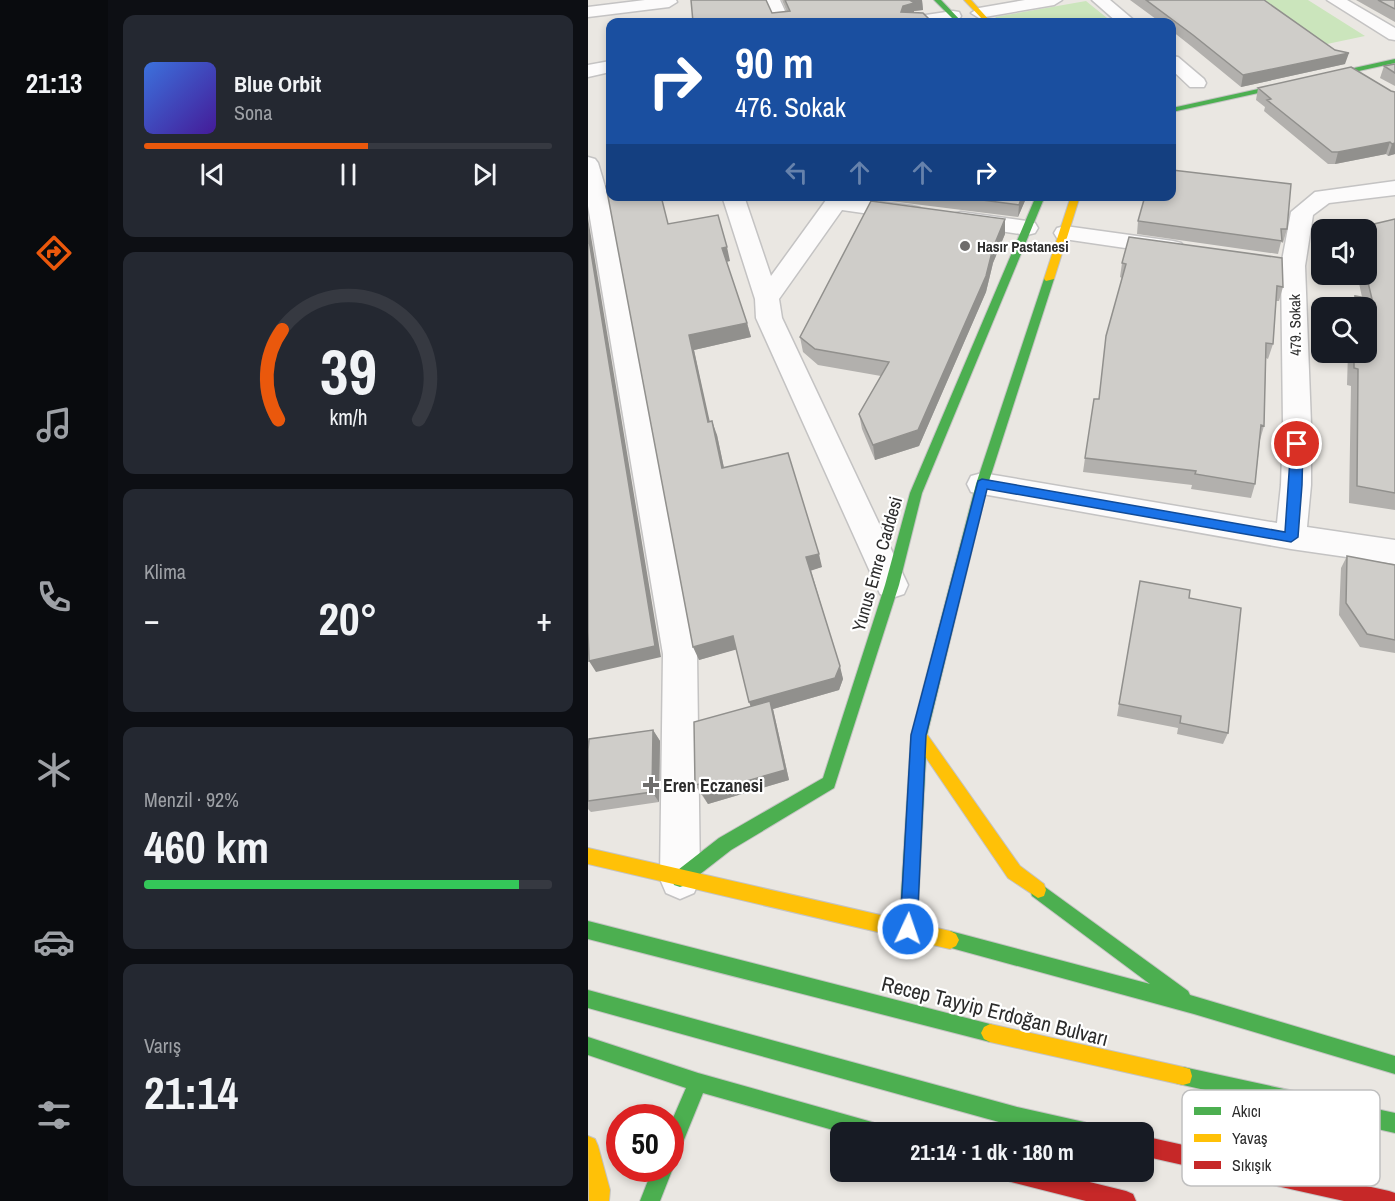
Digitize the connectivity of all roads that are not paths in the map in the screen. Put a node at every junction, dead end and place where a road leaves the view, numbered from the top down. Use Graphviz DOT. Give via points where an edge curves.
graph roads {
  1 [pos="772,0"];
  2 [pos="937,0"];
  3 [pos="966,0"];
  4 [pos="1053,0"];
  5 [pos="1100,0"];
  6 [pos="1335,0"];
  7 [pos="669,1"];
  8 [pos="588,12"];
  9 [pos="675,18"];
  10 [pos="780,18"];
  11 [pos="955,18"];
  12 [pos="983,18"];
  13 [pos="1122,18"];
  14 [pos="1391,43"];
  15 [pos="1395,62"];
  16 [pos="1176,65"];
  17 [pos="606,68"];
  18 [pos="588,71"];
  19 [pos="1353,71"];
  20 [pos="1195,83"];
  21 [pos="1378,87"];
  22 [pos="1176,109"];
  23 [pos="588,163"];
  24 [pos="1395,188"];
  25 [pos="735,201"];
  26 [pos="838,201"];
  27 [pos="845,201"];
  28 [pos="1039,201"];
  29 [pos="1075,201"];
  30 [pos="593,203"];
  31 [pos="1027,228"];
  32 [pos="1065,233"];
  33 [pos="1190,251"];
  34 [pos="767,300"];
  35 [pos="982,484"];
  36 [pos="1291,537"];
  37 [pos="1395,552"];
  38 [pos="892,585"];
  39 [pos="919,735"];
  40 [pos="588,856"];
  41 [pos="680,879"];
  42 [pos="908,929"];
  43 [pos="588,930"];
  44 [pos="588,999"];
  45 [pos="1194,1005"];
  46 [pos="588,1046"];
  47 [pos="1395,1065"];
  48 [pos="698,1082"];
  49 [pos="1245,1090"];
  50 [pos="684,1116"];
  51 [pos="1380,1120"];
  52 [pos="837,1122"];
  53 [pos="1036,1122"];
  54 [pos="1395,1123"];
  55 [pos="588,1146"];
  56 [pos="1154,1148"];
  57 [pos="1182,1155"];
  58 [pos="657,1182"];
  59 [pos="1051,1182"];
  60 [pos="1322,1186"];
  61 [pos="599,1201"];
  62 [pos="650,1201"];
  63 [pos="1126,1201"];
  64 [pos="1389,1201"];
  1 -- 10 [label="street"];
  2 -- 11 [label="main road"];
  3 -- 12 [label="main road"];
  4 -- 12 [label="street"];
  5 -- 13 [label="street"];
  6 -- 14 [label="street"];
  7 -- 8 [label="street"];
  7 -- 9 [label="street"];
  15 -- 19 [label="main road"];
  16 -- 20 [label="street"];
  17 -- 18 [label="street"];
  19 -- 21 [label="street"];
  19 -- 22 [label="main road"];
  23 -- 30 [label="street"];
  24 -- 36 [label="street, 479. Sokak" via="1323,197 1302,212 1282,264 1297,424"];
  25 -- 34 [label="street"];
  26 -- 34 [label="street"];
  27 -- 31 [label="street"];
  28 -- 31 [label="main road, Yunus Emre Caddesi"];
  29 -- 32 [label="main road"];
  30 -- 41 [label="street" via="680,654"];
  31 -- 38 [label="main road, Yunus Emre Caddesi" via="916,493"];
  32 -- 33 [label="street"];
  32 -- 35 [label="main road"];
  34 -- 38 [label="street" via="769,318"];
  35 -- 36 [label="street"];
  35 -- 39 [label="main road"];
  36 -- 37 [label="street"];
  38 -- 41 [label="main road, Yunus Emre Caddesi" via="829,783 725,844"];
  39 -- 42 [label="main road"];
  39 -- 45 [label="main road" via="1014,872"];
  40 -- 41 [label="main road"];
  41 -- 42 [label="main road"];
  42 -- 45 [label="main road"];
  43 -- 49 [label="main road, Recep Tayyip Erdoğan Bulvarı" via="1023,1041"];
  44 -- 53 [label="main road"];
  45 -- 47 [label="main road"];
  46 -- 48 [label="main road"];
  48 -- 50 [label="main road"];
  48 -- 52 [label="main road"];
  51 -- 54 [label="main road, Recep Tayyip Erdoğan Bulvarı"];
  55 -- 61 [label="main road" via="600,1190"];
  56 -- 57 [label="main road"];
  58 -- 62 [label="main road"];
  59 -- 63 [label="main road"];
  60 -- 64 [label="main road"];
}
